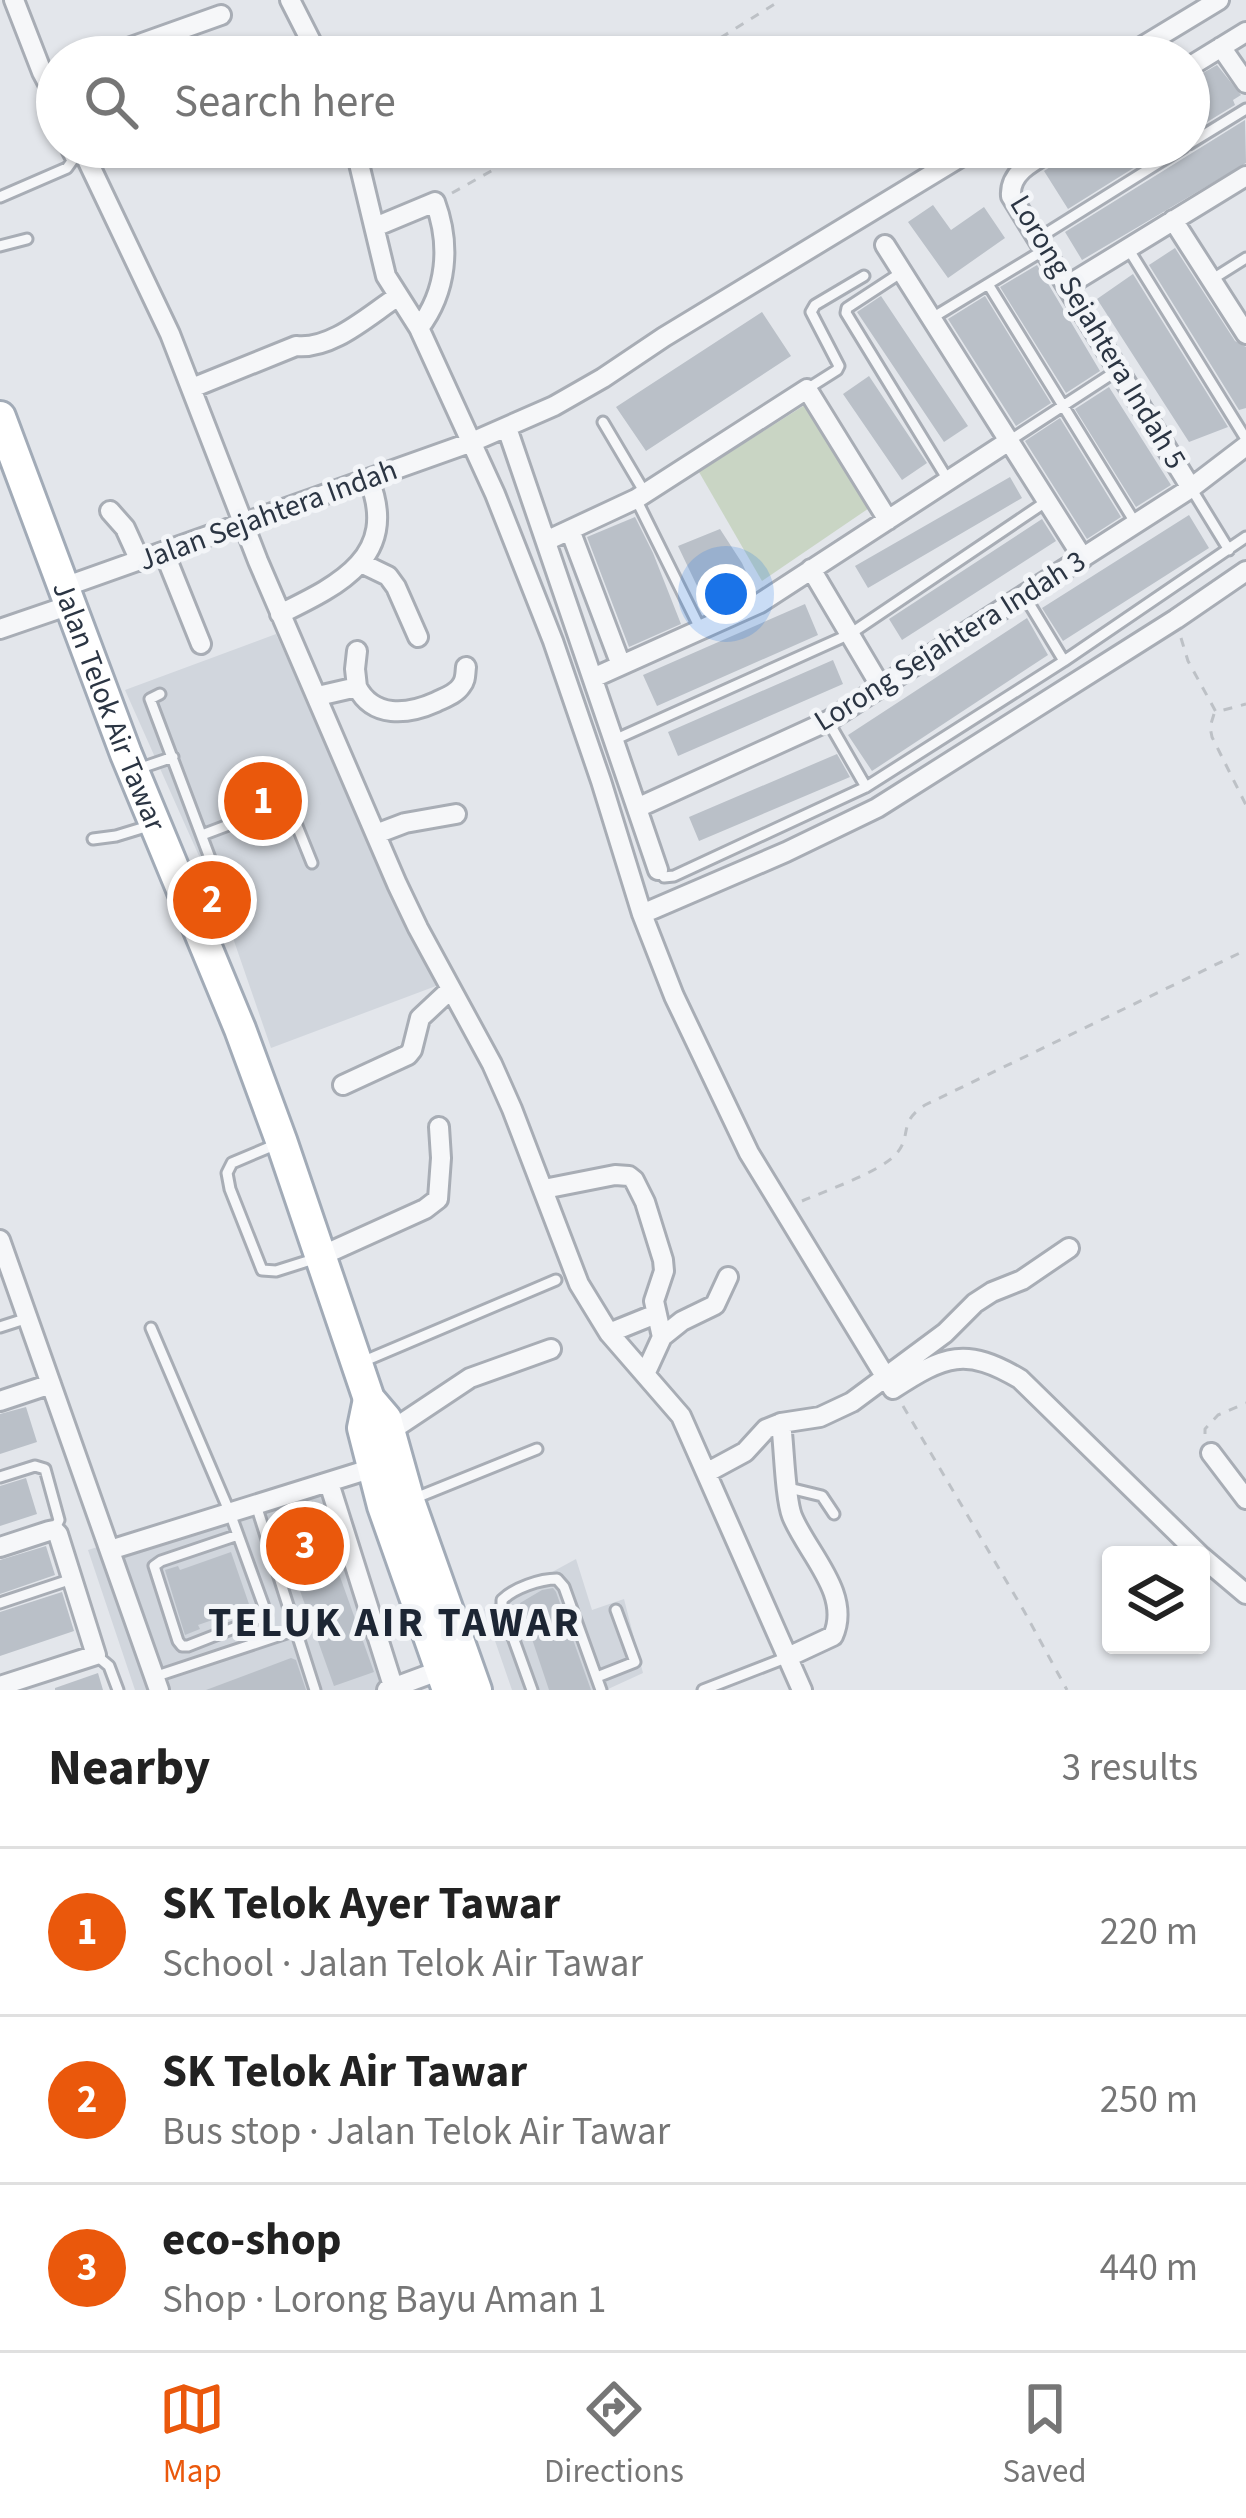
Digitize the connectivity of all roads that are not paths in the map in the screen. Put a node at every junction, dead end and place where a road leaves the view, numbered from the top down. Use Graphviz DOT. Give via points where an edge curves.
graph roads {
  1 [pos="14,0"];
  2 [pos="290,0"];
  3 [pos="1220,0"];
  4 [pos="220,15"];
  5 [pos="1246,32"];
  6 [pos="162,36"];
  7 [pos="308,36"];
  8 [pos="1161,36"];
  9 [pos="36,43"];
  10 [pos="1221,47"];
  11 [pos="1210,54"];
  12 [pos="1246,83"];
  13 [pos="1246,109"];
  14 [pos="1210,132"];
  15 [pos="67,168"];
  16 [pos="92,168"];
  17 [pos="360,168"];
  18 [pos="942,168"];
  19 [pos="1028,168"];
  20 [pos="1154,168"];
  21 [pos="1246,176"];
  22 [pos="0,197"];
  23 [pos="1173,220"];
  24 [pos="375,227"];
  25 [pos="28,239"];
  26 [pos="1040,244"];
  27 [pos="885,245"];
  28 [pos="0,246"];
  29 [pos="1127,248"];
  30 [pos="1246,258"];
  31 [pos="902,272"];
  32 [pos="864,276"];
  33 [pos="1211,280"];
  34 [pos="1073,282"];
  35 [pos="988,284"];
  36 [pos="398,296"];
  37 [pos="932,318"];
  38 [pos="419,328"];
  39 [pos="1246,334"];
  40 [pos="1118,370"];
  41 [pos="192,388"];
  42 [pos="807,389"];
  43 [pos="1063,406"];
  44 [pos="0,417"];
  45 [pos="603,422"];
  46 [pos="507,428"];
  47 [pos="1009,441"];
  48 [pos="472,442"];
  49 [pos="1246,442"];
  50 [pos="369,480"];
  51 [pos="948,480"];
  52 [pos="1191,488"];
  53 [pos="640,496"];
  54 [pos="1047,500"];
  55 [pos="110,511"];
  56 [pos="888,520"];
  57 [pos="244,524"];
  58 [pos="1136,524"];
  59 [pos="570,530"];
  60 [pos="1246,537"];
  61 [pos="546,542"];
  62 [pos="1229,550"];
  63 [pos="164,552"];
  64 [pos="1083,558"];
  65 [pos="140,561"];
  66 [pos="361,563"];
  67 [pos="812,569"];
  68 [pos="1246,571"];
  69 [pos="1024,595"];
  70 [pos="67,596"];
  71 [pos="280,614"];
  72 [pos="0,629"];
  73 [pos="701,629"];
  74 [pos="850,634"];
  75 [pos="418,638"];
  76 [pos="202,644"];
  77 [pos="357,651"];
  78 [pos="1064,662"];
  79 [pos="621,665"];
  80 [pos="466,667"];
  81 [pos="592,678"];
  82 [pos="357,687"];
  83 [pos="881,687"];
  84 [pos="160,694"];
  85 [pos="318,696"];
  86 [pos="829,721"];
  87 [pos="614,740"];
  88 [pos="173,757"];
  89 [pos="133,771"];
  90 [pos="866,788"];
  91 [pos="637,808"];
  92 [pos="456,814"];
  93 [pos="154,824"];
  94 [pos="376,834"];
  95 [pos="202,835"];
  96 [pos="93,839"];
  97 [pos="312,863"];
  98 [pos="658,870"];
  99 [pos="232,914"];
  100 [pos="642,914"];
  101 [pos="452,989"];
  102 [pos="343,1085"];
  103 [pos="439,1127"];
  104 [pos="282,1143"];
  105 [pos="544,1189"];
  106 [pos="0,1240"];
  107 [pos="1069,1248"];
  108 [pos="322,1256"];
  109 [pos="728,1277"];
  110 [pos="556,1280"];
  111 [pos="656,1314"];
  112 [pos="28,1318"];
  113 [pos="0,1327"];
  114 [pos="151,1328"];
  115 [pos="610,1333"];
  116 [pos="662,1337"];
  117 [pos="551,1349"];
  118 [pos="357,1364"];
  119 [pos="646,1372"];
  120 [pos="51,1384"];
  121 [pos="890,1384"];
  122 [pos="369,1400"];
  123 [pos="0,1401"];
  124 [pos="782,1423"];
  125 [pos="389,1432"];
  126 [pos="537,1449"];
  127 [pos="1211,1453"];
  128 [pos="374,1468"];
  129 [pos="708,1472"];
  130 [pos="0,1477"];
  131 [pos="329,1483"];
  132 [pos="789,1488"];
  133 [pos="1246,1499"];
  134 [pos="409,1501"];
  135 [pos="256,1505"];
  136 [pos="230,1513"];
  137 [pos="834,1514"];
  138 [pos="56,1532"];
  139 [pos="238,1535"];
  140 [pos="0,1546"];
  141 [pos="1190,1546"];
  142 [pos="110,1550"];
  143 [pos="1210,1564"];
  144 [pos="72,1579"];
  145 [pos="1246,1594"];
  146 [pos="0,1603"];
  147 [pos="616,1610"];
  148 [pos="296,1630"];
  149 [pos="96,1655"];
  150 [pos="788,1657"];
  151 [pos="597,1677"];
  152 [pos="454,1680"];
  153 [pos="157,1683"];
  154 [pos="0,1686"];
  155 [pos="390,1688"];
  156 [pos="118,1690"];
  157 [pos="316,1690"];
  158 [pos="532,1690"];
  159 [pos="602,1690"];
  160 [pos="704,1690"];
  161 [pos="802,1690"];
  1 -- 9 [label="street"];
  2 -- 7 [label="street"];
  3 -- 8 [label="street"];
  4 -- 6 [label="street"];
  5 -- 10 [label="street"];
  10 -- 11 [label="street"];
  10 -- 12 [label="street"];
  13 -- 14 [label="lane"];
  15 -- 22 [label="lane"];
  16 -- 41 [label="street"];
  17 -- 24 [label="street"];
  18 -- 46 [label="street, Jalan Sejahtera Indah" via="587,388"];
  19 -- 26 [label="street, Lorong Sejahtera Indah 5" via="1010,184 1011,196"];
  20 -- 26 [label="lane"];
  21 -- 23 [label="street"];
  23 -- 29 [label="street"];
  23 -- 33 [label="street"];
  24 -- 36 [label="street"];
  24 -- 38 [label="street" via="435,202 445,268"];
  25 -- 28 [label="lane"];
  26 -- 35 [label="lane"];
  26 -- 40 [label="street, Lorong Sejahtera Indah 5"];
  27 -- 31 [label="street"];
  29 -- 34 [label="street"];
  29 -- 49 [label="lane"];
  30 -- 33 [label="lane"];
  31 -- 37 [label="street"];
  31 -- 51 [label="lane" via="846,313"];
  32 -- 42 [label="lane" via="811,312 839,366"];
  33 -- 39 [label="street"];
  35 -- 37 [label="lane"];
  35 -- 43 [label="lane"];
  36 -- 38 [label="street"];
  36 -- 41 [label="street" via="315,346 290,348"];
  37 -- 47 [label="street"];
  38 -- 48 [label="street"];
  40 -- 43 [label="lane"];
  40 -- 52 [label="street, Lorong Sejahtera Indah 5"];
  41 -- 57 [label="street"];
  42 -- 53 [label="street"];
  42 -- 56 [label="street"];
  43 -- 47 [label="lane"];
  43 -- 58 [label="lane"];
  44 -- 70 [label="main road, Jalan Telok Air Tawar"];
  45 -- 53 [label="lane"];
  46 -- 48 [label="street, Jalan Sejahtera Indah"];
  46 -- 61 [label="street"];
  47 -- 51 [label="street"];
  47 -- 54 [label="street"];
  48 -- 50 [label="street, Jalan Sejahtera Indah"];
  48 -- 100 [label="street" via="553,641"];
  49 -- 52 [label="street, Lorong Sejahtera Indah 3"];
  50 -- 57 [label="street, Jalan Sejahtera Indah"];
  50 -- 66 [label="street" via="377,510"];
  51 -- 56 [label="street"];
  52 -- 58 [label="street, Lorong Sejahtera Indah 3"];
  52 -- 62 [label="lane"];
  53 -- 59 [label="street"];
  53 -- 73 [label="lane"];
  54 -- 64 [label="street"];
  54 -- 74 [label="lane"];
  55 -- 65 [label="street"];
  56 -- 67 [label="street"];
  57 -- 63 [label="street, Jalan Sejahtera Indah"];
  57 -- 71 [label="street"];
  58 -- 64 [label="street, Lorong Sejahtera Indah 3"];
  59 -- 61 [label="street"];
  59 -- 79 [label="street"];
  60 -- 62 [label="lane"];
  61 -- 81 [label="street"];
  62 -- 78 [label="lane"];
  63 -- 65 [label="street, Jalan Sejahtera Indah"];
  63 -- 76 [label="street"];
  64 -- 69 [label="street, Lorong Sejahtera Indah 3"];
  65 -- 70 [label="street, Jalan Sejahtera Indah"];
  66 -- 71 [label="street"];
  66 -- 75 [label="street" via="388,576"];
  67 -- 73 [label="street"];
  67 -- 74 [label="street"];
  68 -- 100 [label="street" via="877,808"];
  69 -- 78 [label="lane"];
  69 -- 83 [label="street, Lorong Sejahtera Indah 3"];
  70 -- 72 [label="street, Jalan Sejahtera Indah"];
  70 -- 89 [label="main road, Jalan Telok Air Tawar"];
  71 -- 85 [label="street"];
  73 -- 79 [label="street"];
  74 -- 83 [label="street"];
  74 -- 87 [label="lane"];
  77 -- 82 [label="street"];
  78 -- 90 [label="lane"];
  79 -- 81 [label="street"];
  80 -- 82 [label="street" via="454,693 404,712 380,710"];
  81 -- 87 [label="street"];
  82 -- 85 [label="street"];
  83 -- 86 [label="street, Lorong Sejahtera Indah 3"];
  84 -- 88 [label="lane" via="151,699"];
  85 -- 94 [label="street"];
  86 -- 90 [label="lane"];
  86 -- 91 [label="street, Lorong Sejahtera Indah 3"];
  87 -- 91 [label="street"];
  88 -- 89 [label="lane"];
  88 -- 95 [label="lane"];
  89 -- 93 [label="main road, Jalan Telok Air Tawar"];
  90 -- 98 [label="lane" via="674,876"];
  91 -- 98 [label="street"];
  92 -- 94 [label="street"];
  93 -- 96 [label="lane"];
  93 -- 104 [label="main road, Jalan Telok Air Tawar"];
  94 -- 101 [label="street"];
  95 -- 97 [label="lane" via="284,804"];
  95 -- 99 [label="lane"];
  100 -- 121 [label="street" via="749,1153"];
  101 -- 102 [label="street" via="420,1018 408,1055"];
  101 -- 105 [label="street"];
  103 -- 108 [label="street" via="438,1199"];
  104 -- 108 [label="main road, Jalan Telok Air Tawar"];
  104 -- 108 [label="lane" via="232,1163 236,1206 262,1270"];
  105 -- 111 [label="street" via="615,1175 634,1180 663,1260"];
  105 -- 115 [label="street" via="579,1284"];
  106 -- 112 [label="street"];
  107 -- 121 [label="street" via="975,1303"];
  108 -- 118 [label="main road, Jalan Telok Air Tawar"];
  109 -- 116 [label="street" via="715,1305"];
  110 -- 118 [label="lane"];
  111 -- 115 [label="street"];
  111 -- 116 [label="street"];
  112 -- 113 [label="lane"];
  112 -- 120 [label="street"];
  114 -- 136 [label="lane"];
  115 -- 119 [label="street"];
  116 -- 119 [label="street"];
  117 -- 125 [label="street" via="470,1378"];
  118 -- 122 [label="main road, Jalan Telok Air Tawar"];
  119 -- 129 [label="street" via="681,1416"];
  120 -- 123 [label="street"];
  120 -- 142 [label="street"];
  121 -- 124 [label="street" via="834,1412"];
  121 -- 141 [label="street" via="950,1360 1002,1368"];
  122 -- 125 [label="main road, Jalan Telok Air Tawar"];
  122 -- 128 [label="main road, Jalan Telok Air Tawar" via="363,1428"];
  124 -- 129 [label="street"];
  124 -- 132 [label="street"];
  125 -- 134 [label="main road, Jalan Telok Air Tawar"];
  126 -- 134 [label="lane"];
  127 -- 133 [label="street"];
  128 -- 131 [label="street"];
  128 -- 152 [label="main road, Jalan Telok Air Tawar"];
  129 -- 150 [label="street"];
  130 -- 138 [label="lane" via="45,1469"];
  131 -- 135 [label="street"];
  131 -- 155 [label="street"];
  132 -- 137 [label="lane" via="822,1496"];
  132 -- 150 [label="street" via="791,1514 826,1574 839,1624 833,1636"];
  134 -- 152 [label="main road, Jalan Telok Air Tawar"];
  135 -- 136 [label="street"];
  135 -- 148 [label="lane"];
  136 -- 139 [label="lane"];
  136 -- 142 [label="street"];
  138 -- 140 [label="street"];
  138 -- 144 [label="street"];
  139 -- 139 [label="lane" via="267,1615 182,1646 154,1567"];
  142 -- 153 [label="street"];
  143 -- 145 [label="street"];
  144 -- 146 [label="lane"];
  144 -- 149 [label="street"];
  147 -- 151 [label="lane" via="634,1662"];
  148 -- 153 [label="lane"];
  148 -- 157 [label="lane"];
  149 -- 154 [label="street"];
  149 -- 156 [label="lane"];
  150 -- 160 [label="lane"];
  150 -- 161 [label="street"];
  151 -- 158 [label="lane" via="564,1587 549,1579 502,1600"];
  151 -- 159 [label="lane"];
  152 -- 155 [label="street"];
}
